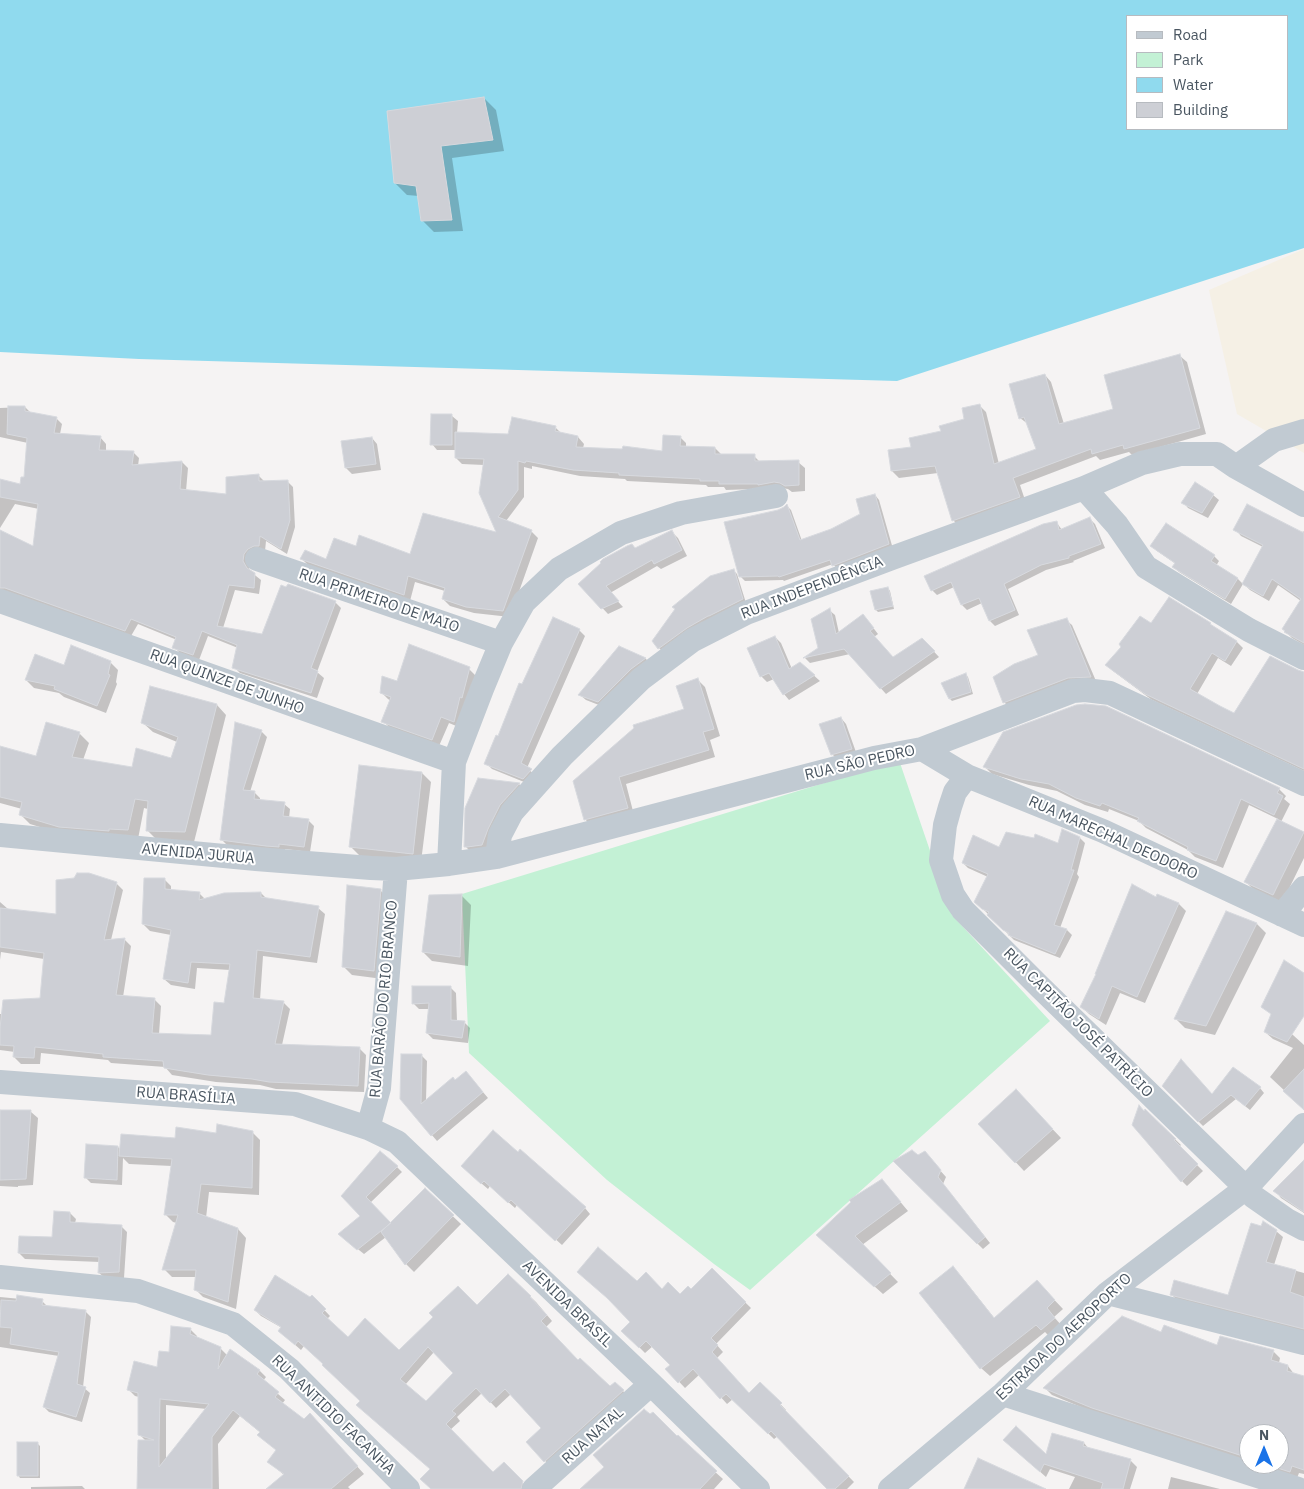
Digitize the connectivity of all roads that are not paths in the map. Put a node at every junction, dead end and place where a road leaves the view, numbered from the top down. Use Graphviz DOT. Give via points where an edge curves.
graph roads {
  1 [pos="1304,431"];
  2 [pos="1236,467"];
  3 [pos="1084,488"];
  4 [pos="776,496"];
  5 [pos="1304,504"];
  6 [pos="258,559"];
  7 [pos="0,601"];
  8 [pos="501,643"];
  9 [pos="1304,658"];
  10 [pos="922,749"];
  11 [pos="454,762"];
  12 [pos="967,776"];
  13 [pos="1304,784"];
  14 [pos="0,835"];
  15 [pos="497,857"];
  16 [pos="449,864"];
  17 [pos="396,869"];
  18 [pos="1304,888"];
  19 [pos="1282,915"];
  20 [pos="1304,925"];
  21 [pos="0,1082"];
  22 [pos="1304,1126"];
  23 [pos="368,1128"];
  24 [pos="1246,1188"];
  25 [pos="1304,1229"];
  26 [pos="0,1277"];
  27 [pos="1108,1293"];
  28 [pos="1304,1344"];
  29 [pos="651,1384"];
  30 [pos="1003,1394"];
  31 [pos="1258,1483"];
  32 [pos="408,1489"];
  33 [pos="534,1489"];
  34 [pos="758,1489"];
  35 [pos="890,1489"];
  36 [pos="1298,1489"];
  1 -- 2 [label="street" via="1274,440"];
  2 -- 3 [label="street, RUA INDEPENDÊNCIA" via="1217,454 1180,454 1142,463"];
  2 -- 5 [label="street"];
  3 -- 9 [label="street" via="1117,525 1146,567 1249,630"];
  3 -- 15 [label="street, RUA INDEPENDÊNCIA" via="746,613 693,640 641,679 562,756 512,812 500,834"];
  4 -- 8 [label="street" via="681,513 621,533 559,569 524,602"];
  6 -- 8 [label="street, RUA PRIMEIRO DE MAIO"];
  7 -- 11 [label="street, RUA QUINZE DE JUNHO"];
  8 -- 11 [label="street"];
  10 -- 12 [label="street, RUA MARECHAL DEODORO"];
  10 -- 13 [label="street, RUA SÃO PEDRO" via="1073,691 1096,690 1110,693"];
  10 -- 15 [label="street, RUA SÃO PEDRO" via="874,758"];
  11 -- 16 [label="street"];
  12 -- 19 [label="street, RUA MARECHAL DEODORO" via="1102,831"];
  12 -- 24 [label="street, RUA CAPITÃO JOSÉ PATRÍCIO" via="955,792 950,807 941,860 953,895 963,910"];
  14 -- 17 [label="street, AVENIDA JURUA"];
  15 -- 16 [label="street, RUA SÃO PEDRO"];
  16 -- 17 [label="street, RUA SÃO PEDRO"];
  17 -- 23 [label="street, RUA BARÃO DO RIO BRANCO" via="379,1088"];
  18 -- 19 [label="street"];
  19 -- 20 [label="street, RUA MARECHAL DEODORO"];
  21 -- 23 [label="street, RUA BRASÍLIA" via="295,1104"];
  22 -- 24 [label="street, ESTRADA DO AEROPORTO"];
  23 -- 29 [label="street, AVENIDA BRASIL" via="397,1142"];
  24 -- 25 [label="street, RUA CAPITÃO JOSÉ PATRÍCIO" via="1254,1197"];
  24 -- 27 [label="street, ESTRADA DO AEROPORTO"];
  26 -- 32 [label="street, RUA ANTIDIO FACANHA" via="138,1291 232,1324 289,1369"];
  27 -- 28 [label="street"];
  27 -- 30 [label="street, ESTRADA DO AEROPORTO"];
  29 -- 33 [label="street, RUA NATAL"];
  29 -- 34 [label="street, AVENIDA BRASIL"];
  30 -- 31 [label="street"];
  30 -- 35 [label="street, ESTRADA DO AEROPORTO"];
  31 -- 36 [label="street"];
}
